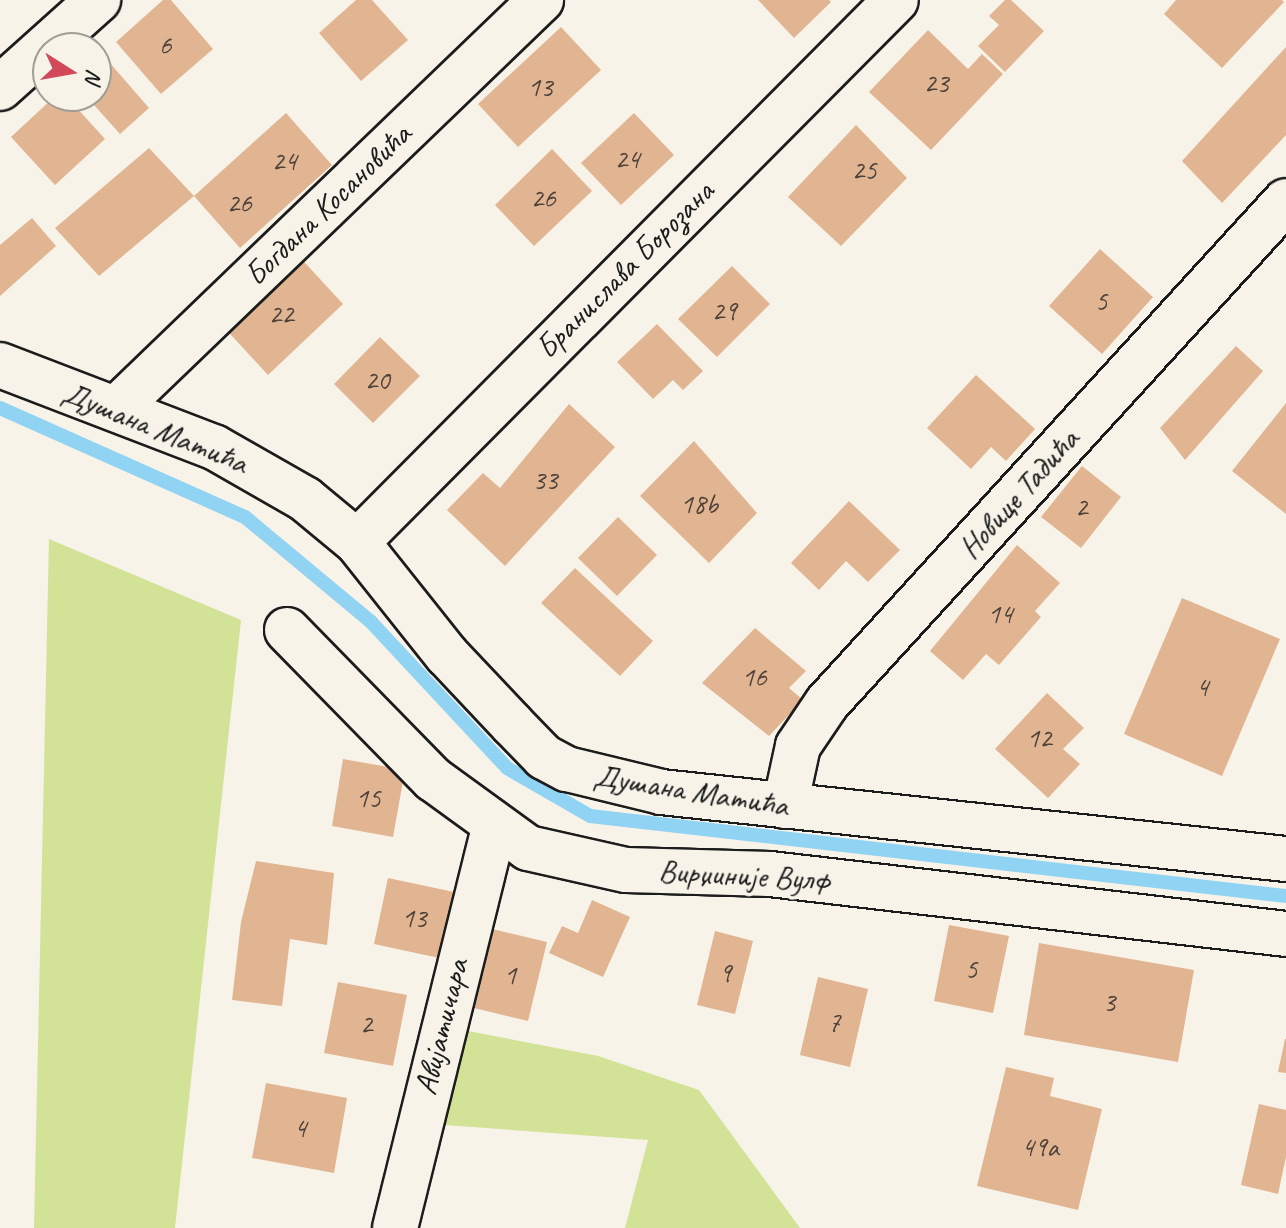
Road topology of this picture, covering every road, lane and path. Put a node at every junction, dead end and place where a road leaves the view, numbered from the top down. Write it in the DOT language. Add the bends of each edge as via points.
graph roads {
  1 [pos="98,0"];
  2 [pos="541,0"];
  3 [pos="896,0"];
  4 [pos="0,88"];
  5 [pos="1286,201"];
  6 [pos="0,365"];
  7 [pos="116,409"];
  8 [pos="357,542"];
  9 [pos="287,630"];
  10 [pos="785,806"];
  11 [pos="494,827"];
  12 [pos="1286,859"];
  13 [pos="1286,934"];
  14 [pos="395,1228"];
  1 -- 4 [label="street"];
  2 -- 7 [label="street, Богдана Косановића"];
  3 -- 8 [label="street, Бранислава Борозана"];
  5 -- 10 [label="street, Новице Тадића" via="827,703 798,746"];
  6 -- 7 [label="street, Душана Матића"];
  7 -- 8 [label="street, Душана Матића" via="263,472"];
  8 -- 10 [label="street, Душана Матића" via="447,655 555,764 633,787"];
  9 -- 11 [label="street, Вирџиније Вулф" via="433,779"];
  10 -- 12 [label="street, Душана Матића"];
  11 -- 13 [label="street, Вирџиније Вулф" via="528,848 626,870 770,874"];
  11 -- 14 [label="street, Авијатичара"];
}
